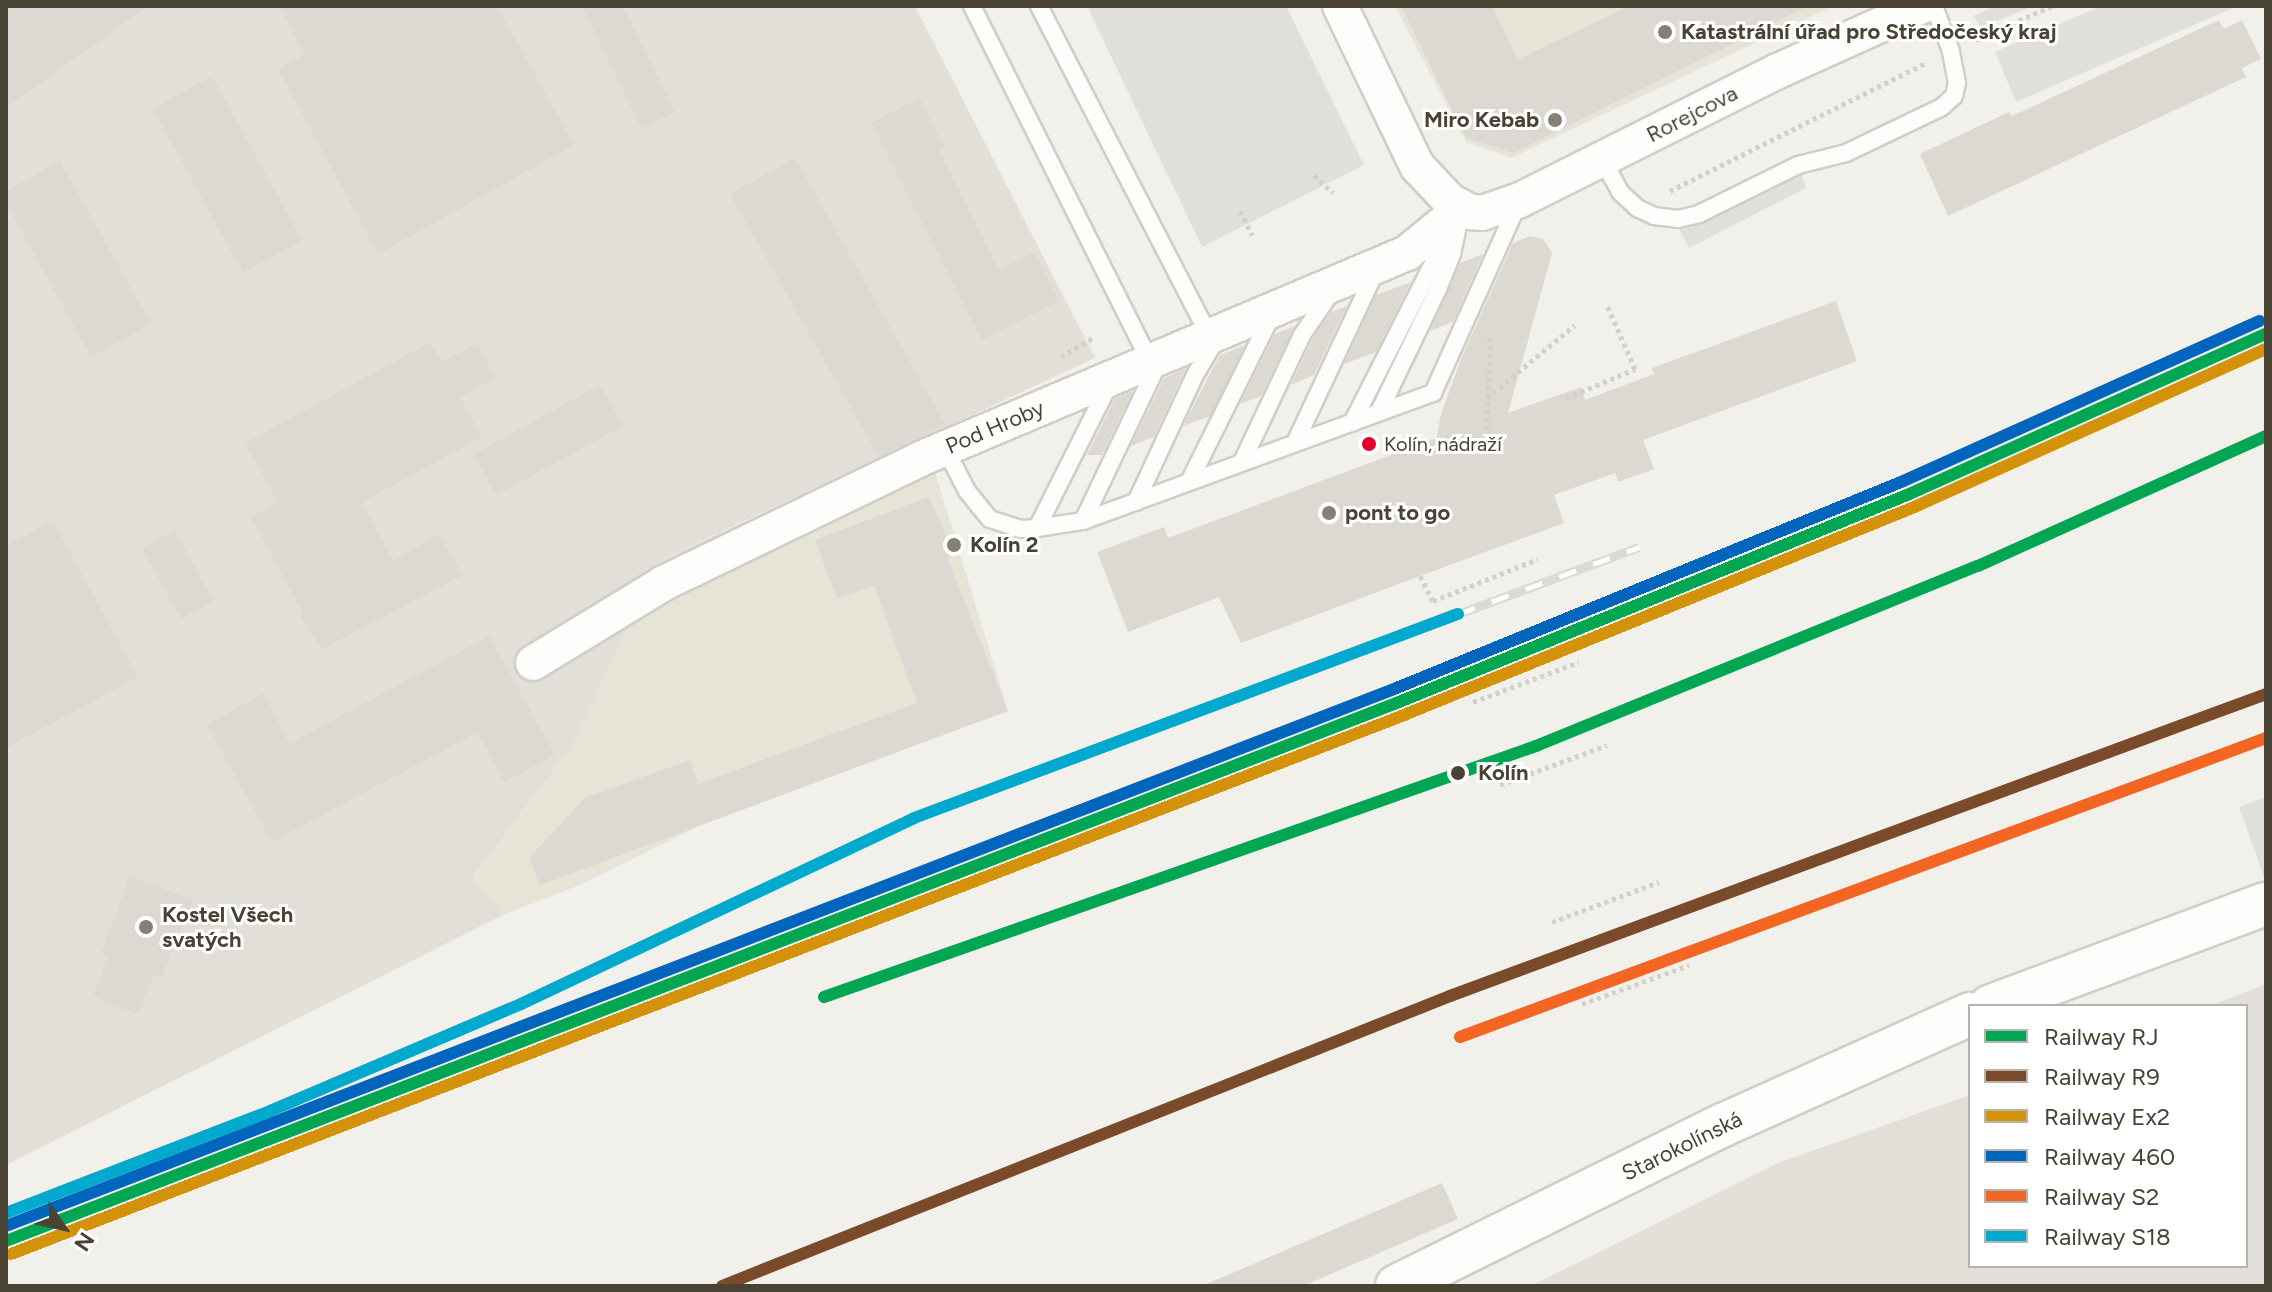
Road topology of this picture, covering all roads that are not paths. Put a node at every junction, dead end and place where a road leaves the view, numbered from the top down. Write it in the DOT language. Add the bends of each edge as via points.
graph roads {
  1 [pos="972,6"];
  2 [pos="1039,6"];
  3 [pos="1340,6"];
  4 [pos="1922,6"];
  5 [pos="1934,6"];
  6 [pos="1602,159"];
  7 [pos="1520,200"];
  8 [pos="1462,208"];
  9 [pos="1378,267"];
  10 [pos="1336,285"];
  11 [pos="1274,310"];
  12 [pos="1215,335"];
  13 [pos="1156,360"];
  14 [pos="1113,378"];
  15 [pos="1379,412"];
  16 [pos="1352,423"];
  17 [pos="1295,443"];
  18 [pos="945,448"];
  19 [pos="1242,462"];
  20 [pos="1189,482"];
  21 [pos="1136,502"];
  22 [pos="1083,521"];
  23 [pos="1037,528"];
  24 [pos="533,663"];
  25 [pos="2266,904"];
  26 [pos="1996,1004"];
  27 [pos="1968,1015"];
  28 [pos="1397,1286"];
  1 -- 13 [label="lane"];
  2 -- 12 [label="lane"];
  3 -- 8 [label="street" via="1417,166"];
  4 -- 6 [label="street, Rorejcova"];
  5 -- 6 [label="lane" via="1951,51 1954,96 1942,107 1846,153 1798,165 1699,214 1678,219 1637,208 1620,192"];
  6 -- 7 [label="street, Rorejcova"];
  7 -- 8 [label="street, Rorejcova" via="1482,213"];
  7 -- 15 [label="lane" via="1433,393"];
  8 -- 9 [label="street, Pod Hroby" via="1407,253"];
  8 -- 15 [label="lane" via="1452,254"];
  8 -- 16 [label="lane"];
  9 -- 10 [label="street, Pod Hroby"];
  9 -- 17 [label="lane"];
  10 -- 11 [label="street, Pod Hroby"];
  10 -- 19 [label="lane" via="1302,335"];
  11 -- 12 [label="street, Pod Hroby"];
  11 -- 20 [label="lane"];
  12 -- 13 [label="street, Pod Hroby"];
  12 -- 21 [label="lane"];
  13 -- 14 [label="street, Pod Hroby"];
  13 -- 22 [label="lane"];
  14 -- 18 [label="street, Pod Hroby"];
  14 -- 23 [label="lane"];
  15 -- 16 [label="lane"];
  16 -- 17 [label="lane"];
  17 -- 19 [label="lane"];
  18 -- 23 [label="lane" via="967,491 990,519 1020,529"];
  18 -- 24 [label="street, Pod Hroby" via="664,583"];
  19 -- 20 [label="lane"];
  20 -- 21 [label="lane"];
  21 -- 22 [label="lane"];
  22 -- 23 [label="lane"];
  25 -- 26 [label="street"];
  27 -- 28 [label="street, Starokolínská" via="1723,1125"];
}
